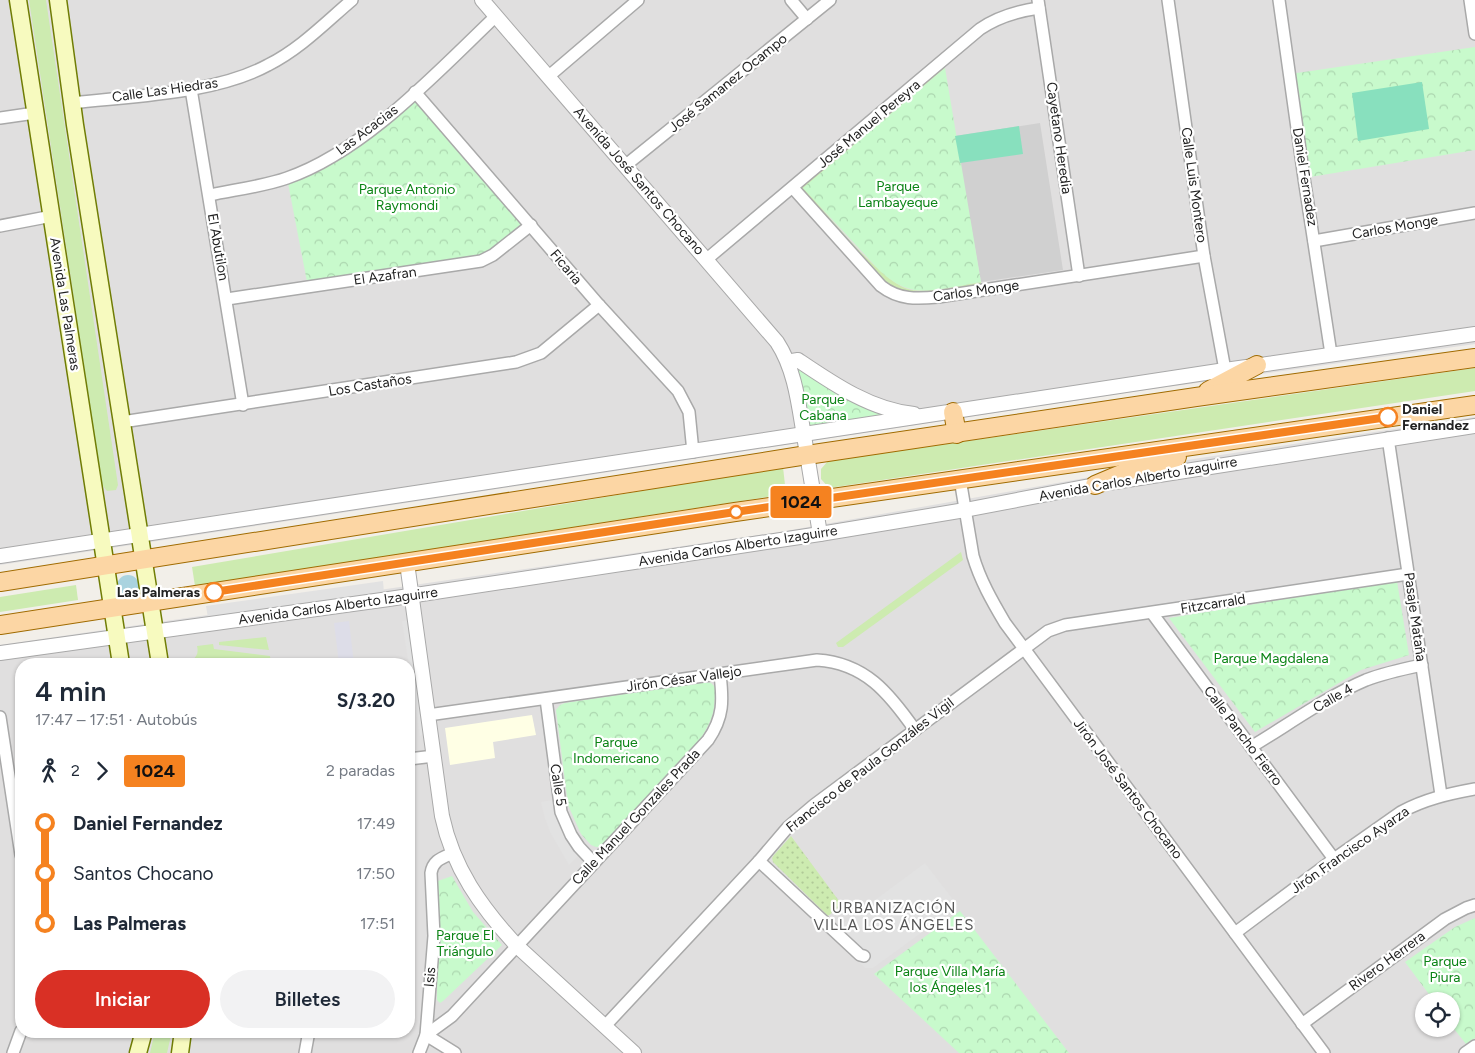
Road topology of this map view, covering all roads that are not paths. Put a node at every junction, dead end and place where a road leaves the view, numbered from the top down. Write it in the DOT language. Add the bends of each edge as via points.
graph roads {
  1 [pos="18,0"];
  2 [pos="58,0"];
  3 [pos="352,0"];
  4 [pos="482,0"];
  5 [pos="638,0"];
  6 [pos="791,0"];
  7 [pos="830,0"];
  8 [pos="1168,0"];
  9 [pos="1279,0"];
  10 [pos="1470,0"];
  11 [pos="1039,4"];
  12 [pos="496,16"];
  13 [pos="807,19"];
  14 [pos="1475,34"];
  15 [pos="549,76"];
  16 [pos="191,89"];
  17 [pos="415,92"];
  18 [pos="72,103"];
  19 [pos="35,113"];
  20 [pos="0,118"];
  21 [pos="626,165"];
  22 [pos="793,188"];
  23 [pos="210,196"];
  24 [pos="1475,214"];
  25 [pos="52,216"];
  26 [pos="531,225"];
  27 [pos="0,226"];
  28 [pos="1314,241"];
  29 [pos="1204,256"];
  30 [pos="707,259"];
  31 [pos="1079,276"];
  32 [pos="227,300"];
  33 [pos="599,305"];
  34 [pos="1475,334"];
  35 [pos="1331,354"];
  36 [pos="1475,358"];
  37 [pos="1256,365"];
  38 [pos="790,367"];
  39 [pos="1225,370"];
  40 [pos="1196,397"];
  41 [pos="1475,404"];
  42 [pos="243,405"];
  43 [pos="953,412"];
  44 [pos="932,415"];
  45 [pos="122,422"];
  46 [pos="1475,426"];
  47 [pos="803,434"];
  48 [pos="957,434"];
  49 [pos="1388,438"];
  50 [pos="1201,444"];
  51 [pos="694,452"];
  52 [pos="807,455"];
  53 [pos="960,479"];
  54 [pos="1095,485"];
  55 [pos="815,500"];
  56 [pos="965,510"];
  57 [pos="140,534"];
  58 [pos="820,534"];
  59 [pos="102,541"];
  60 [pos="0,556"];
  61 [pos="144,559"];
  62 [pos="407,563"];
  63 [pos="106,565"];
  64 [pos="1408,574"];
  65 [pos="0,582"];
  66 [pos="412,596"];
  67 [pos="150,602"];
  68 [pos="112,607"];
  69 [pos="1152,613"];
  70 [pos="0,625"];
  71 [pos="155,631"];
  72 [pos="116,636"];
  73 [pos="1024,648"];
  74 [pos="0,653"];
  75 [pos="119,658"];
  76 [pos="159,658"];
  77 [pos="1422,664"];
  78 [pos="720,674"];
  79 [pos="546,698"];
  80 [pos="428,716"];
  81 [pos="0,717"];
  82 [pos="915,730"];
  83 [pos="1251,747"];
  84 [pos="434,756"];
  85 [pos="415,758"];
  86 [pos="4,774"];
  87 [pos="1475,789"];
  88 [pos="1441,795"];
  89 [pos="15,826"];
  90 [pos="453,853"];
  91 [pos="1334,859"];
  92 [pos="759,861"];
  93 [pos="594,862"];
  94 [pos="1475,905"];
  95 [pos="1235,933"];
  96 [pos="517,946"];
  97 [pos="864,956"];
  98 [pos="1302,1024"];
  99 [pos="605,1026"];
  100 [pos="426,1035"];
  101 [pos="18,1038"];
  102 [pos="142,1038"];
  103 [pos="183,1038"];
  104 [pos="308,1038"];
  105 [pos="1475,1046"];
  106 [pos="13,1053"];
  107 [pos="138,1053"];
  108 [pos="180,1053"];
  109 [pos="305,1053"];
  110 [pos="420,1053"];
  111 [pos="455,1053"];
  112 [pos="634,1053"];
  113 [pos="1324,1053"];
  114 [pos="1465,1053"];
  1 -- 19 [label="main road, Avenida Las Palmeras"];
  2 -- 18 [label="main road"];
  3 -- 16 [label="street, Calle Las Hiedras" via="300,45 270,65 242,77"];
  4 -- 12 [label="street, Avenida José Santos Chocano"];
  5 -- 15 [label="street"];
  6 -- 13 [label="street"];
  7 -- 13 [label="street, José Samanez Ocampo"];
  8 -- 29 [label="street, Calle Luis Montero"];
  9 -- 28 [label="street, Daniel Fernadez"];
  10 -- 14 [label="street"];
  11 -- 22 [label="street, José Manuel Pereyra" via="980,28"];
  11 -- 31 [label="street, Cayetano Heredia"];
  12 -- 15 [label="street, Avenida José Santos Chocano"];
  12 -- 17 [label="street, Las Acacias"];
  13 -- 21 [label="street, José Samanez Ocampo"];
  15 -- 21 [label="street, Avenida José Santos Chocano"];
  16 -- 18 [label="street, Calle Las Hiedras"];
  16 -- 23 [label="street, El Abutilon"];
  17 -- 23 [label="street, Las Acacias" via="358,140 317,164 287,178"];
  17 -- 26 [label="street, Ficaria"];
  18 -- 45 [label="main road"];
  19 -- 20 [label="street"];
  19 -- 25 [label="main road, Avenida Las Palmeras"];
  21 -- 30 [label="street, Avenida José Santos Chocano"];
  22 -- 30 [label="street, José Manuel Pereyra"];
  22 -- 31 [label="street, Carlos Monge" via="881,286 897,296 920,299"];
  23 -- 32 [label="street, El Abutilon"];
  24 -- 28 [label="street, Carlos Monge"];
  25 -- 27 [label="street"];
  25 -- 59 [label="main road, Avenida Las Palmeras"];
  26 -- 32 [label="street, El Azafran" via="481,262"];
  26 -- 33 [label="street, Ficaria"];
  28 -- 35 [label="street, Daniel Fernadez"];
  29 -- 31 [label="street, Carlos Monge"];
  29 -- 39 [label="street, Calle Luis Montero"];
  30 -- 38 [label="street, Avenida José Santos Chocano" via="777,342"];
  32 -- 42 [label="street, El Abutilon"];
  33 -- 42 [label="street, Los Castaños" via="541,352 516,362"];
  33 -- 51 [label="street, Ficaria" via="682,396 689,412"];
  34 -- 35 [label="street"];
  35 -- 37 [label="street"];
  36 -- 40 [label="main road"];
  37 -- 39 [label="street"];
  37 -- 40 [label="main road"];
  38 -- 44 [label="street" via="792,361 798,360 871,402 900,411"];
  38 -- 47 [label="street, Avenida José Santos Chocano"];
  39 -- 43 [label="street"];
  40 -- 48 [label="main road"];
  41 -- 50 [label="main road, Avenida Carlos Alberto Izaguirre"];
  42 -- 45 [label="street, Los Castaños"];
  43 -- 44 [label="street"];
  43 -- 48 [label="main road"];
  44 -- 47 [label="street"];
  45 -- 57 [label="main road"];
  46 -- 49 [label="street, Avenida Carlos Alberto Izaguirre"];
  47 -- 51 [label="street"];
  47 -- 52 [label="street, Avenida José Santos Chocano"];
  48 -- 52 [label="main road"];
  49 -- 54 [label="street, Avenida Carlos Alberto Izaguirre"];
  49 -- 64 [label="street, Pasaje Mataña"];
  50 -- 53 [label="main road, Avenida Carlos Alberto Izaguirre"];
  50 -- 54 [label="main road" via="1183,455"];
  51 -- 57 [label="street"];
  52 -- 55 [label="street, Avenida José Santos Chocano"];
  52 -- 61 [label="main road"];
  53 -- 55 [label="main road, Avenida Carlos Alberto Izaguirre"];
  53 -- 56 [label="street, Jirón José Santos Chocano"];
  54 -- 56 [label="street, Avenida Carlos Alberto Izaguirre"];
  55 -- 58 [label="street, Avenida José Santos Chocano"];
  55 -- 62 [label="main road, Avenida Carlos Alberto Izaguirre"];
  56 -- 58 [label="street, Avenida Carlos Alberto Izaguirre"];
  56 -- 73 [label="street, Jirón José Santos Chocano" via="976,568 1005,623"];
  57 -- 59 [label="street"];
  57 -- 61 [label="main road"];
  58 -- 66 [label="street, Avenida Carlos Alberto Izaguirre"];
  59 -- 60 [label="street"];
  59 -- 63 [label="main road, Avenida Las Palmeras"];
  61 -- 63 [label="main road"];
  61 -- 67 [label="main road"];
  62 -- 66 [label="street"];
  62 -- 67 [label="main road, Avenida Carlos Alberto Izaguirre"];
  63 -- 65 [label="main road"];
  63 -- 68 [label="main road, Avenida Las Palmeras"];
  64 -- 69 [label="street, Fitzcarrald"];
  64 -- 77 [label="street, Pasaje Mataña"];
  66 -- 71 [label="street, Avenida Carlos Alberto Izaguirre"];
  66 -- 80 [label="street"];
  67 -- 68 [label="main road, Avenida Carlos Alberto Izaguirre"];
  67 -- 71 [label="main road"];
  68 -- 70 [label="main road, Avenida Carlos Alberto Izaguirre"];
  68 -- 72 [label="main road, Avenida Las Palmeras"];
  69 -- 73 [label="street, Fitzcarrald" via="1059,626"];
  69 -- 83 [label="street, Calle Pancho Fierro"];
  71 -- 72 [label="street, Avenida Carlos Alberto Izaguirre"];
  71 -- 76 [label="main road"];
  72 -- 74 [label="street, Avenida Carlos Alberto Izaguirre"];
  72 -- 75 [label="main road, Avenida Las Palmeras"];
  73 -- 82 [label="street, Francisco de Paula Gonzáles Vigil"];
  73 -- 95 [label="street, Jirón José Santos Chocano"];
  77 -- 83 [label="street, Calle 4" via="1365,680"];
  77 -- 88 [label="street, Pasaje Mataña"];
  78 -- 79 [label="street, Jirón César Vallejo"];
  78 -- 82 [label="street, Jirón César Vallejo" via="817,660 842,664 882,688"];
  78 -- 93 [label="street, Calle Manuel Gonzales Prada" via="722,706 708,740"];
  79 -- 80 [label="street, Jirón César Vallejo"];
  79 -- 93 [label="street, Calle 5" via="561,812 571,834"];
  80 -- 84 [label="street"];
  81 -- 86 [label="street"];
  82 -- 92 [label="street, Francisco de Paula Gonzáles Vigil" via="814,805 788,827"];
  83 -- 91 [label="street, Calle Pancho Fierro"];
  84 -- 85 [label="street"];
  84 -- 90 [label="street" via="443,822"];
  86 -- 89 [label="street"];
  87 -- 88 [label="street, Jirón Francisco Ayarza"];
  88 -- 91 [label="street, Jirón Francisco Ayarza" via="1401,812"];
  90 -- 96 [label="street" via="479,901"];
  90 -- 100 [label="street, Isis" via="437,860 430,873 434,936"];
  91 -- 95 [label="street, Jirón Francisco Ayarza"];
  92 -- 97 [label="street"];
  92 -- 99 [label="street, Francisco de Paula Gonzáles Vigil"];
  93 -- 96 [label="street, Calle Manuel Gonzales Prada"];
  94 -- 98 [label="street, Rivero Herrera" via="1445,919"];
  95 -- 98 [label="street, Jirón José Santos Chocano"];
  96 -- 99 [label="street"];
  96 -- 100 [label="street, Calle Manuel Gonzales Prada" via="452,1016"];
  98 -- 113 [label="street, Jirón José Santos Chocano"];
  99 -- 112 [label="street"];
  100 -- 110 [label="street, Isis"];
  100 -- 111 [label="street"];
  101 -- 106 [label="street"];
  102 -- 107 [label="main road"];
  103 -- 108 [label="main road"];
  104 -- 109 [label="street"];
  105 -- 114 [label="street"];
}
